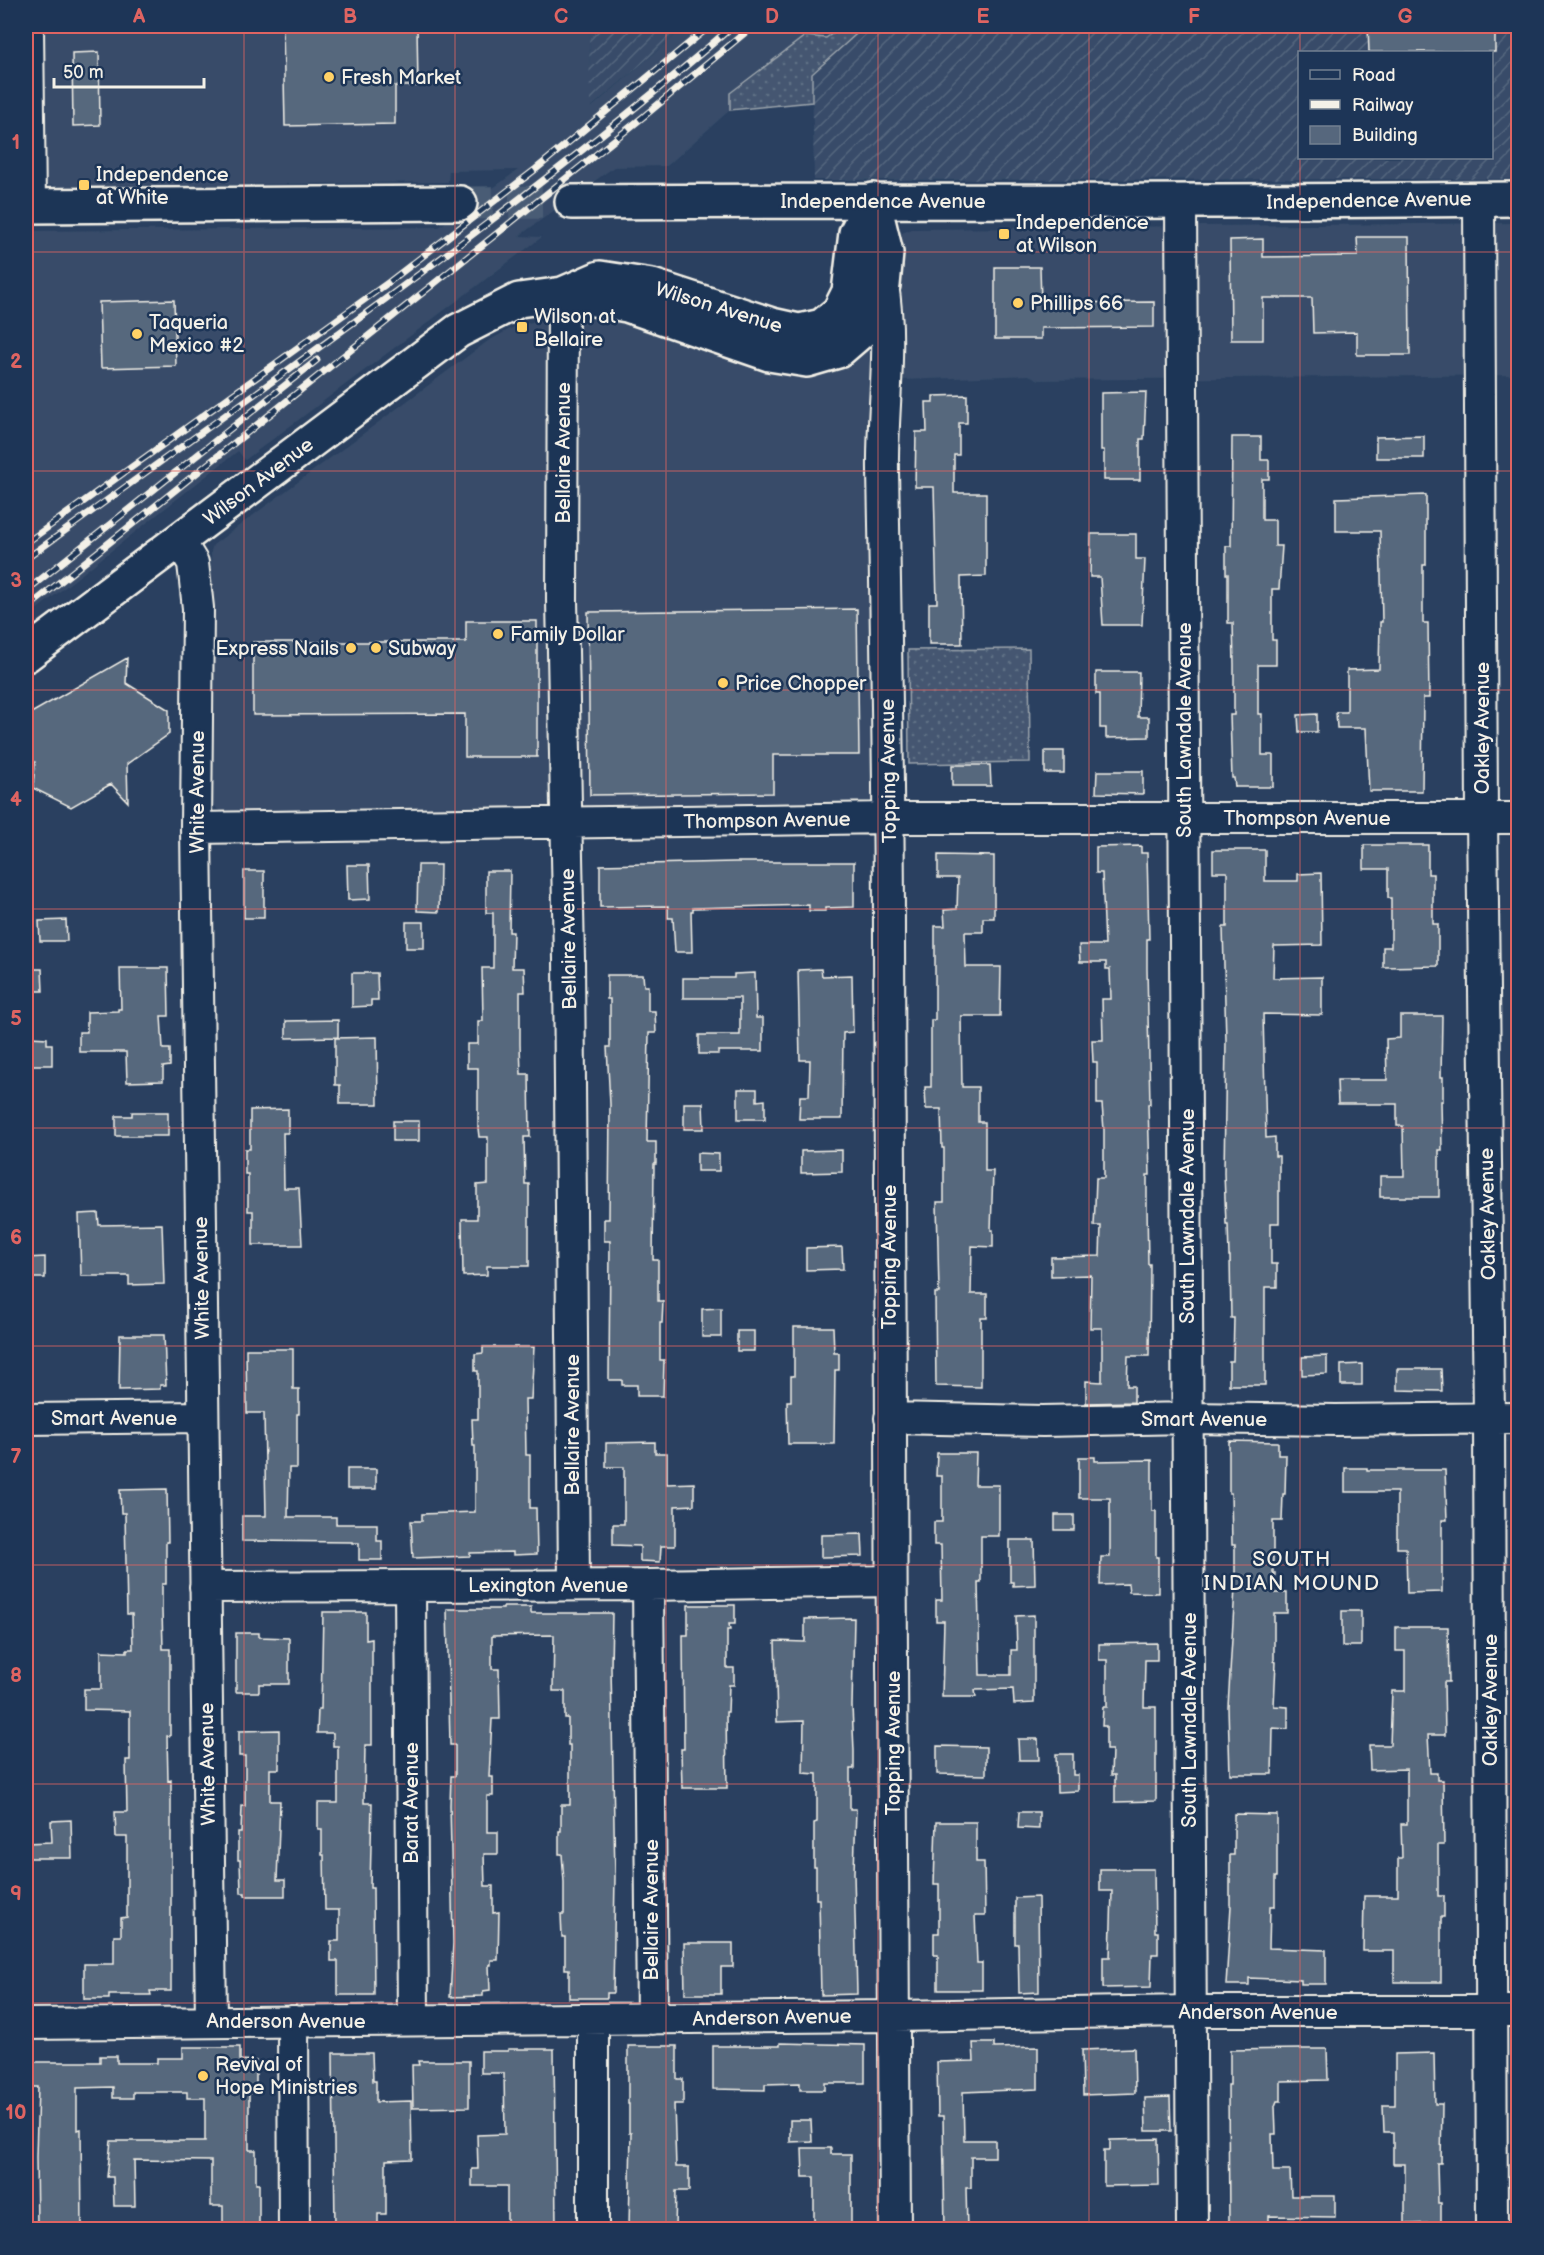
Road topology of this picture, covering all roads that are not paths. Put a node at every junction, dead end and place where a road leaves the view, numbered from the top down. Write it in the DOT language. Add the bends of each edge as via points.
graph roads {
  1 [pos="28,26"];
  2 [pos="1479,199"];
  3 [pos="1518,199"];
  4 [pos="873,200"];
  5 [pos="572,202"];
  6 [pos="1180,202"];
  7 [pos="460,203"];
  8 [pos="28,206"];
  9 [pos="883,285"];
  10 [pos="563,294"];
  11 [pos="178,540"];
  12 [pos="26,655"];
  13 [pos="889,818"];
  14 [pos="1185,818"];
  15 [pos="1482,818"];
  16 [pos="1518,818"];
  17 [pos="566,823"];
  18 [pos="196,828"];
  19 [pos="203,1418"];
  20 [pos="890,1418"];
  21 [pos="1188,1418"];
  22 [pos="1504,1418"];
  23 [pos="26,1419"];
  24 [pos="891,1581"];
  25 [pos="574,1585"];
  26 [pos="648,1585"];
  27 [pos="410,1586"];
  28 [pos="205,1587"];
  29 [pos="1190,2011"];
  30 [pos="1504,2012"];
  31 [pos="895,2016"];
  32 [pos="593,2019"];
  33 [pos="652,2019"];
  34 [pos="413,2020"];
  35 [pos="211,2021"];
  36 [pos="293,2021"];
  37 [pos="26,2024"];
  38 [pos="294,2229"];
  39 [pos="593,2229"];
  40 [pos="895,2229"];
  41 [pos="1192,2229"];
  42 [pos="1492,2229"];
  1 -- 8 [label="street"];
  2 -- 3 [label="main road, Independence Avenue"];
  2 -- 6 [label="main road, Independence Avenue"];
  2 -- 15 [label="street, Oakley Avenue"];
  4 -- 5 [label="main road, Independence Avenue"];
  4 -- 6 [label="main road, Independence Avenue"];
  4 -- 9 [label="main road, Wilson Avenue" via="886,253"];
  4 -- 10 [label="main road, Wilson Avenue" via="856,233 849,292 839,312 822,326 799,331 652,286 600,278"];
  6 -- 14 [label="street, South Lawndale Avenue"];
  7 -- 8 [label="main road"];
  9 -- 10 [label="main road, Wilson Avenue" via="871,317 860,332 838,351 807,360 769,354 627,305"];
  9 -- 13 [label="street, Topping Avenue" via="887,320 883,439"];
  10 -- 11 [label="main road, Wilson Avenue" via="519,300 458,332"];
  10 -- 17 [label="street, Bellaire Avenue"];
  11 -- 12 [label="main road, Wilson Avenue"];
  11 -- 18 [label="street, White Avenue" via="194,562 198,608"];
  13 -- 14 [label="street, Thompson Avenue"];
  13 -- 17 [label="street, Thompson Avenue"];
  13 -- 20 [label="street, Topping Avenue"];
  14 -- 15 [label="street, Thompson Avenue"];
  14 -- 21 [label="street, South Lawndale Avenue"];
  15 -- 16 [label="street, Thompson Avenue"];
  15 -- 22 [label="street, Oakley Avenue"];
  17 -- 18 [label="street, Thompson Avenue"];
  17 -- 25 [label="street, Bellaire Avenue"];
  18 -- 19 [label="street, White Avenue"];
  19 -- 23 [label="street, Smart Avenue"];
  19 -- 28 [label="street, White Avenue"];
  20 -- 21 [label="street, Smart Avenue"];
  20 -- 24 [label="street, Topping Avenue"];
  21 -- 22 [label="street, Smart Avenue"];
  21 -- 29 [label="street, South Lawndale Avenue"];
  22 -- 30 [label="street, Oakley Avenue"];
  24 -- 26 [label="street, Lexington Avenue"];
  24 -- 31 [label="street, Topping Avenue"];
  25 -- 26 [label="street, Lexington Avenue"];
  25 -- 27 [label="street, Lexington Avenue"];
  26 -- 33 [label="street, Bellaire Avenue"];
  27 -- 28 [label="street, Lexington Avenue"];
  27 -- 34 [label="street, Barat Avenue"];
  28 -- 35 [label="street, White Avenue"];
  29 -- 30 [label="street, Anderson Avenue"];
  29 -- 31 [label="street, Anderson Avenue"];
  29 -- 41 [label="street, South Lawndale Avenue"];
  30 -- 42 [label="street, Oakley Avenue"];
  31 -- 33 [label="street, Anderson Avenue"];
  31 -- 40 [label="street, Topping Avenue"];
  32 -- 33 [label="street, Anderson Avenue"];
  32 -- 34 [label="street, Anderson Avenue"];
  32 -- 39 [label="street"];
  34 -- 36 [label="street, Anderson Avenue"];
  35 -- 36 [label="street, Anderson Avenue"];
  35 -- 37 [label="street, Anderson Avenue"];
  36 -- 38 [label="street"];
}
